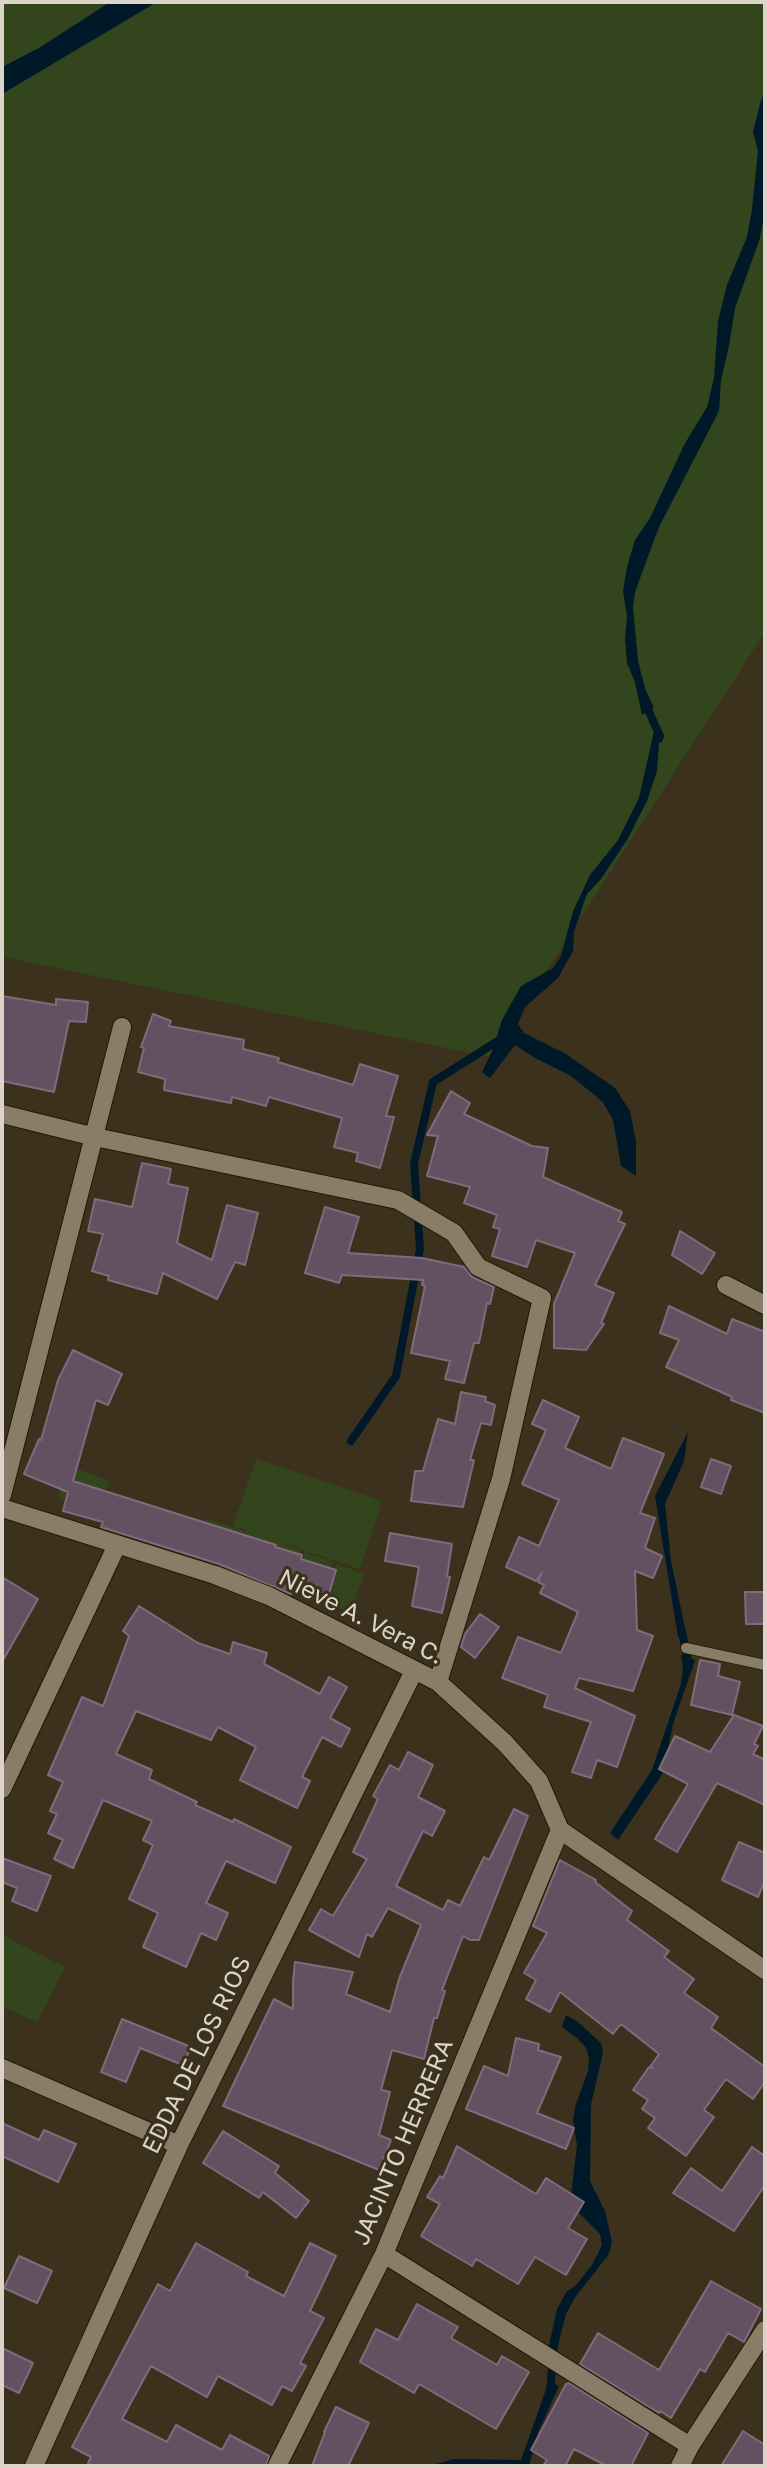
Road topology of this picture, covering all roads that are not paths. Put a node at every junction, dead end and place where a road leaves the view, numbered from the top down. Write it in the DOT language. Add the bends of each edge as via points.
graph roads {
  1 [pos="122,1027"];
  2 [pos="2,1114"];
  3 [pos="95,1137"];
  4 [pos="726,1285"];
  5 [pos="765,1305"];
  6 [pos="2,1495"];
  7 [pos="2,1508"];
  8 [pos="117,1545"];
  9 [pos="686,1648"];
  10 [pos="765,1665"];
  11 [pos="414,1671"];
  12 [pos="438,1682"];
  13 [pos="2,1789"];
  14 [pos="560,1830"];
  15 [pos="765,1970"];
  16 [pos="2,2068"];
  17 [pos="179,2145"];
  18 [pos="384,2254"];
  19 [pos="765,2330"];
  20 [pos="690,2446"];
  21 [pos="33,2466"];
  22 [pos="277,2466"];
  23 [pos="680,2466"];
  1 -- 3 [label="street"];
  2 -- 3 [label="street"];
  3 -- 6 [label="street"];
  3 -- 12 [label="street" via="398,1200 454,1233 478,1267 542,1298 501,1479"];
  4 -- 5 [label="street"];
  7 -- 8 [label="street, Nieve A. Vera C."];
  8 -- 11 [label="street, Nieve A. Vera C." via="269,1596"];
  8 -- 13 [label="street"];
  9 -- 10 [label="lane"];
  11 -- 12 [label="street, Nieve A. Vera C."];
  11 -- 17 [label="street, EDDA DE LOS RIOS"];
  12 -- 14 [label="street, Nieve A. Vera C." via="539,1781"];
  14 -- 15 [label="street"];
  14 -- 18 [label="street, JACINTO HERRERA"];
  16 -- 17 [label="street"];
  17 -- 21 [label="street, EDDA DE LOS RIOS"];
  18 -- 20 [label="street"];
  18 -- 22 [label="street, JACINTO HERRERA"];
  19 -- 20 [label="street"];
  20 -- 23 [label="street"];
}
